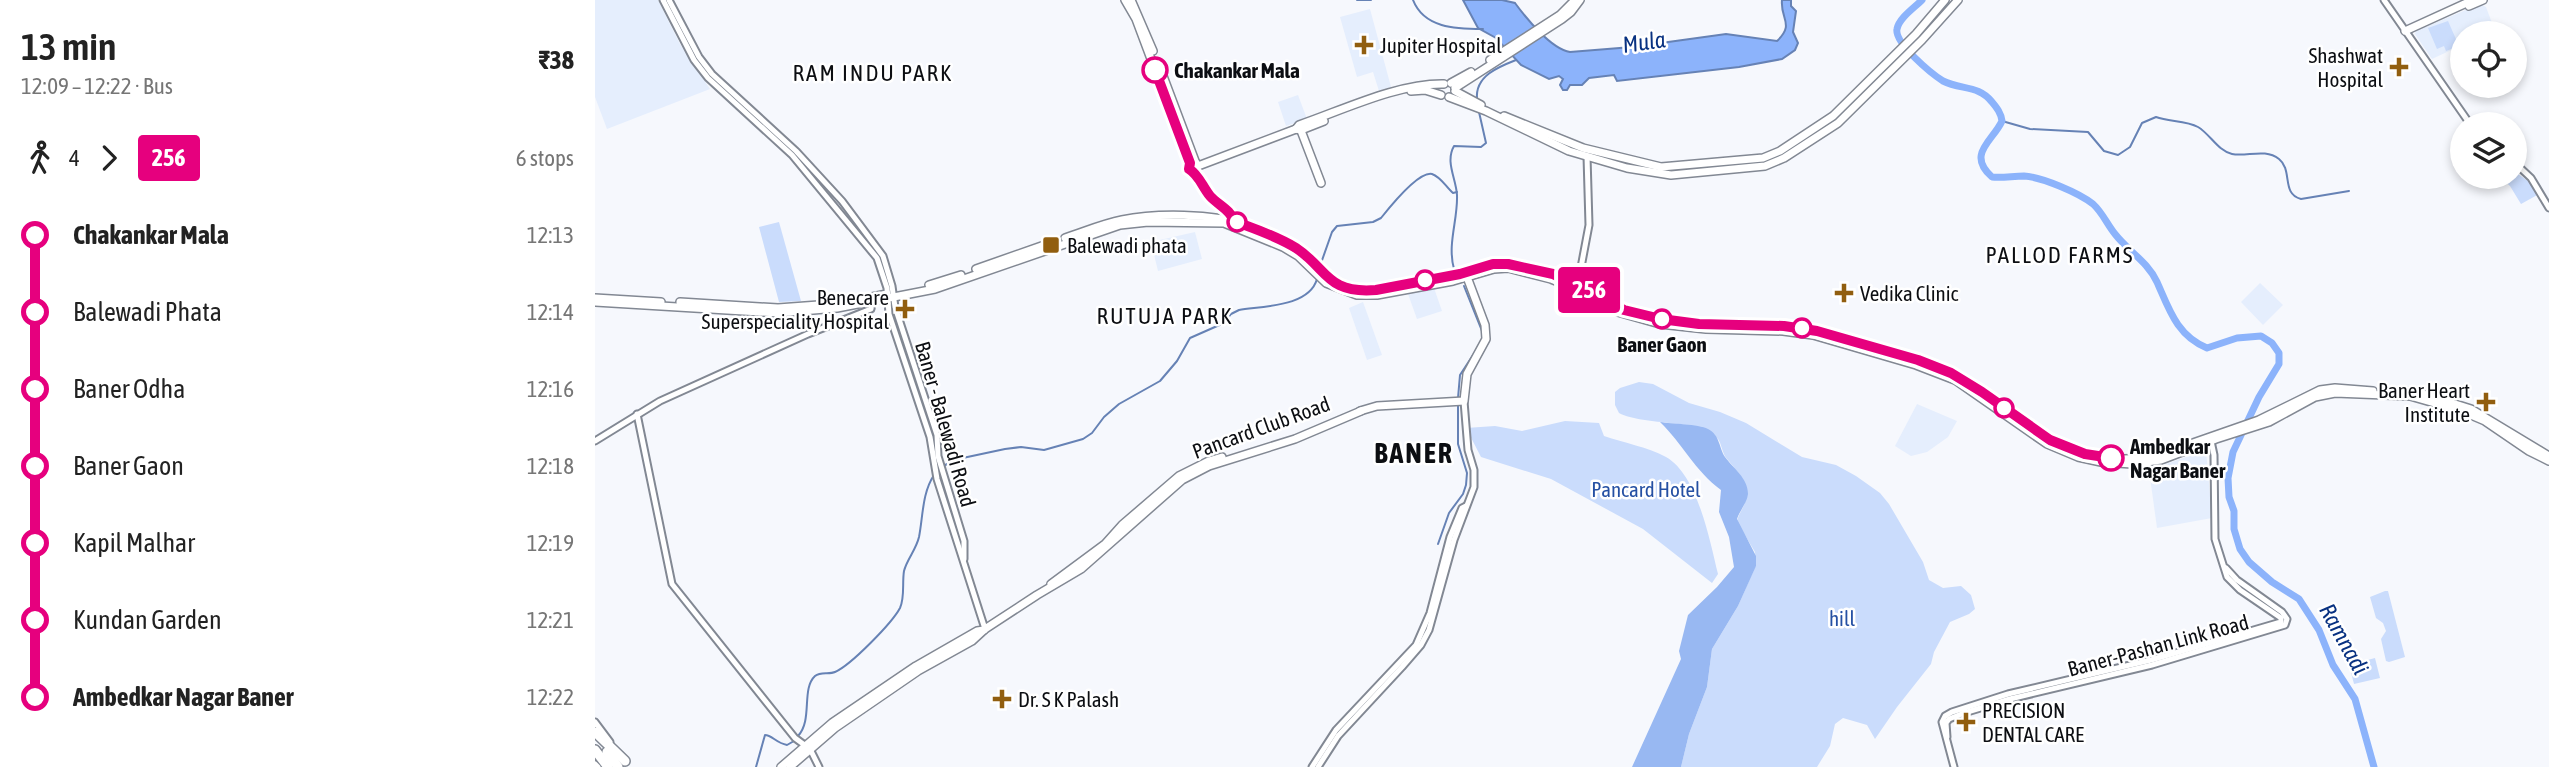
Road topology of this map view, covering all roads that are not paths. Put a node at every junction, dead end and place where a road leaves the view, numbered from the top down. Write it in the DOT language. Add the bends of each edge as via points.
graph roads {
  1 [pos="663,0"];
  2 [pos="669,0"];
  3 [pos="1125,0"];
  4 [pos="1131,0"];
  5 [pos="1575,0"];
  6 [pos="1580,0"];
  7 [pos="1945,0"];
  8 [pos="1958,0"];
  9 [pos="2384,0"];
  10 [pos="2473,0"];
  11 [pos="2483,0"];
  12 [pos="1561,17"];
  13 [pos="2426,21"];
  14 [pos="2405,31"];
  15 [pos="1919,37"];
  16 [pos="718,84"];
  17 [pos="1449,90"];
  18 [pos="2462,112"];
  19 [pos="1299,128"];
  20 [pos="1587,153"];
  21 [pos="1195,166"];
  22 [pos="2527,174"];
  23 [pos="1321,183"];
  24 [pos="2549,208"];
  25 [pos="1233,224"];
  26 [pos="1467,277"];
  27 [pos="1324,278"];
  28 [pos="1577,285"];
  29 [pos="890,296"];
  30 [pos="595,300"];
  31 [pos="867,306"];
  32 [pos="1460,401"];
  33 [pos="637,414"];
  34 [pos="2235,430"];
  35 [pos="595,441"];
  36 [pos="2211,441"];
  37 [pos="2549,458"];
  38 [pos="935,459"];
  39 [pos="1466,506"];
  40 [pos="964,559"];
  41 [pos="985,629"];
  42 [pos="595,722"];
  43 [pos="595,734"];
  44 [pos="808,748"];
  45 [pos="595,750"];
  46 [pos="595,757"];
  47 [pos="624,765"];
  48 [pos="597,766"];
  49 [pos="608,767"];
  50 [pos="781,767"];
  51 [pos="790,767"];
  52 [pos="819,767"];
  53 [pos="1312,767"];
  54 [pos="1318,767"];
  55 [pos="1954,767"];
  1 -- 16 [label="street" via="694,60"];
  2 -- 16 [label="street"];
  3 -- 21 [label="main road"];
  4 -- 21 [label="main road"];
  5 -- 12 [label="main road"];
  6 -- 12 [label="main road"];
  7 -- 15 [label="main road"];
  8 -- 15 [label="main road"];
  9 -- 14 [label="street"];
  10 -- 13 [label="main road"];
  11 -- 13 [label="main road"];
  12 -- 17 [label="main road"];
  13 -- 14 [label="main road"];
  14 -- 18 [label="street"];
  15 -- 20 [label="main road" via="1838,123 1774,159 1671,167"];
  16 -- 29 [label="street, Baner - Balewadi Road" via="792,155 874,253"];
  17 -- 19 [label="main road" via="1412,90"];
  17 -- 20 [label="main road" via="1471,104"];
  19 -- 21 [label="main road"];
  19 -- 23 [label="main road"];
  20 -- 28 [label="street" via="1589,225"];
  21 -- 25 [label="main road" via="1212,197 1230,213"];
  22 -- 24 [label="street"];
  25 -- 27 [label="main road" via="1292,246"];
  25 -- 29 [label="main road" via="1126,219"];
  26 -- 27 [label="main road" via="1369,296 1341,291"];
  26 -- 28 [label="main road" via="1508,268"];
  26 -- 32 [label="main road" via="1486,339 1467,374"];
  27 -- 28 [label="main road" via="1369,291 1501,263 1525,266"];
  28 -- 34 [label="main road" via="1624,310 1661,319 1801,328 1918,360 1964,380 2050,440 2092,455 2150,458"];
  28 -- 36 [label="main road" via="1615,312 1660,324 1790,331 1916,365 1961,383 2041,441 2084,458 2151,463"];
  29 -- 30 [label="main road" via="786,308"];
  29 -- 31 [label="main road"];
  29 -- 38 [label="street, Baner - Balewadi Road" via="937,435"];
  30 -- 31 [label="main road" via="778,313"];
  31 -- 33 [label="street"];
  32 -- 39 [label="street" via="1474,477"];
  32 -- 41 [label="main road, Pancard Club Road" via="1377,406 1199,465 1142,507 1108,545"];
  33 -- 35 [label="street"];
  33 -- 44 [label="street" via="672,584"];
  34 -- 36 [label="main road"];
  34 -- 37 [label="main road" via="2328,393 2414,394 2469,413 2529,451"];
  36 -- 55 [label="street, Baner-Pashan Link Road" via="2215,539 2227,577 2281,622 2151,660 2008,694 1952,716 1947,737"];
  38 -- 40 [label="street, Baner - Balewadi Road" via="936,477"];
  38 -- 40 [label="street, Baner - Balewadi Road" via="964,541"];
  39 -- 53 [label="street" via="1450,537 1430,613 1416,645 1336,730"];
  39 -- 54 [label="street" via="1426,636 1338,736"];
  40 -- 41 [label="street, Baner - Balewadi Road"];
  41 -- 44 [label="main road, Pancard Club Road"];
  42 -- 47 [label="street"];
  43 -- 47 [label="highway"];
  44 -- 50 [label="main road, Pancard Club Road"];
  44 -- 51 [label="main road, Pancard Club Road"];
  44 -- 52 [label="street"];
  45 -- 49 [label="highway"];
  46 -- 48 [label="highway"];
}
